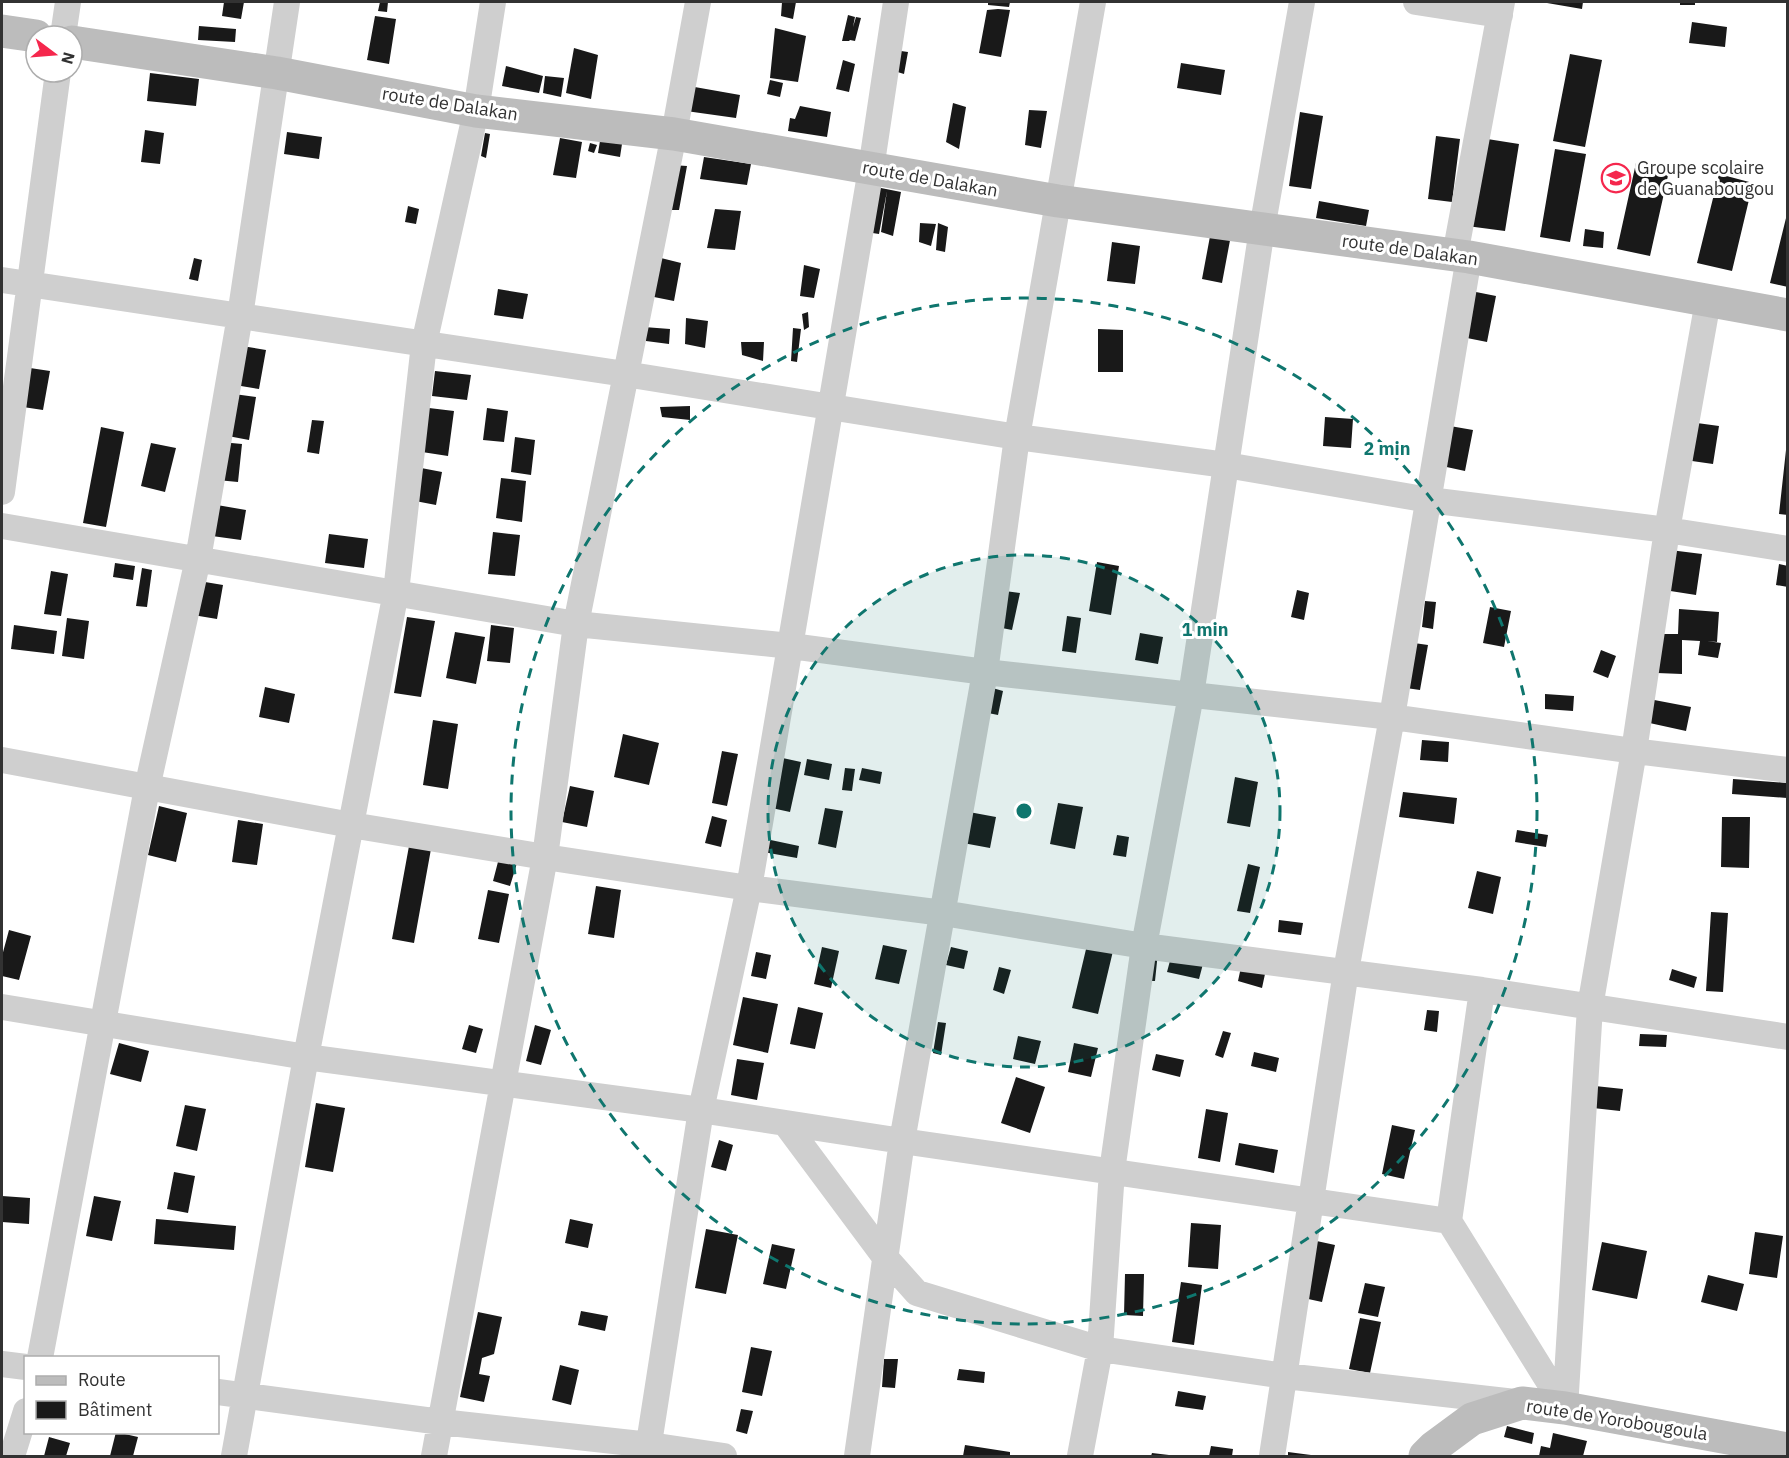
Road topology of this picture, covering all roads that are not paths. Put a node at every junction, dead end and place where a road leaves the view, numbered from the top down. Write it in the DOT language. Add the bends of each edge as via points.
graph roads {
  1 [pos="68,2"];
  2 [pos="287,2"];
  3 [pos="493,2"];
  4 [pos="698,2"];
  5 [pos="896,2"];
  6 [pos="1093,2"];
  7 [pos="1302,2"];
  8 [pos="1416,2"];
  9 [pos="1501,8"];
  10 [pos="65,24"];
  11 [pos="2,31"];
  12 [pos="24,34"];
  13 [pos="84,44"];
  14 [pos="277,73"];
  15 [pos="56,84"];
  16 [pos="476,111"];
  17 [pos="674,134"];
  18 [pos="871,169"];
  19 [pos="1058,201"];
  20 [pos="1262,229"];
  21 [pos="1462,256"];
  22 [pos="2,280"];
  23 [pos="30,283"];
  24 [pos="1708,301"];
  25 [pos="240,315"];
  26 [pos="1788,315"];
  27 [pos="424,344"];
  28 [pos="625,374"];
  29 [pos="831,407"];
  30 [pos="1017,437"];
  31 [pos="1226,465"];
  32 [pos="2,492"];
  33 [pos="1429,500"];
  34 [pos="2,526"];
  35 [pos="1667,531"];
  36 [pos="1788,549"];
  37 [pos="198,559"];
  38 [pos="396,592"];
  39 [pos="576,624"];
  40 [pos="791,646"];
  41 [pos="985,672"];
  42 [pos="1191,695"];
  43 [pos="1392,717"];
  44 [pos="1634,751"];
  45 [pos="2,760"];
  46 [pos="1788,770"];
  47 [pos="147,788"];
  48 [pos="351,825"];
  49 [pos="545,857"];
  50 [pos="749,888"];
  51 [pos="943,913"];
  52 [pos="1144,946"];
  53 [pos="1346,971"];
  54 [pos="1482,990"];
  55 [pos="2,1007"];
  56 [pos="1590,1007"];
  57 [pos="103,1024"];
  58 [pos="1788,1037"];
  59 [pos="306,1057"];
  60 [pos="504,1085"];
  61 [pos="701,1110"];
  62 [pos="785,1124"];
  63 [pos="902,1141"];
  64 [pos="1112,1171"];
  65 [pos="1311,1202"];
  66 [pos="1449,1221"];
  67 [pos="884,1256"];
  68 [pos="1100,1349"];
  69 [pos="40,1356"];
  70 [pos="2,1364"];
  71 [pos="24,1367"];
  72 [pos="1285,1376"];
  73 [pos="219,1392"];
  74 [pos="244,1395"];
  75 [pos="1522,1403"];
  76 [pos="1565,1408"];
  77 [pos="24,1417"];
  78 [pos="441,1422"];
  79 [pos="1788,1449"];
  80 [pos="649,1451"];
  81 [pos="12,1456"];
  82 [pos="234,1456"];
  83 [pos="434,1456"];
  84 [pos="724,1456"];
  85 [pos="857,1456"];
  86 [pos="1080,1456"];
  87 [pos="1272,1456"];
  88 [pos="1425,1456"];
  1 -- 10 [label="street"];
  2 -- 14 [label="street"];
  3 -- 16 [label="street"];
  4 -- 17 [label="street"];
  5 -- 18 [label="street"];
  6 -- 19 [label="street"];
  7 -- 20 [label="street"];
  8 -- 9 [label="street"];
  9 -- 21 [label="street"];
  11 -- 12 [label="street"];
  13 -- 14 [label="street, route de Dalakan"];
  14 -- 16 [label="street, route de Dalakan"];
  14 -- 25 [label="street"];
  15 -- 23 [label="street"];
  16 -- 17 [label="street, route de Dalakan"];
  16 -- 27 [label="street"];
  17 -- 18 [label="street, route de Dalakan"];
  17 -- 28 [label="street"];
  18 -- 19 [label="street, route de Dalakan"];
  18 -- 29 [label="street"];
  19 -- 20 [label="street, route de Dalakan"];
  19 -- 30 [label="street"];
  20 -- 21 [label="street, route de Dalakan"];
  20 -- 31 [label="street"];
  21 -- 24 [label="street, route de Dalakan"];
  21 -- 33 [label="street"];
  22 -- 23 [label="street"];
  23 -- 25 [label="street"];
  23 -- 32 [label="street"];
  24 -- 26 [label="street, route de Dalakan"];
  24 -- 35 [label="street"];
  25 -- 27 [label="street"];
  25 -- 37 [label="street"];
  27 -- 28 [label="street"];
  27 -- 38 [label="street"];
  28 -- 29 [label="street"];
  28 -- 39 [label="street"];
  29 -- 30 [label="street"];
  29 -- 40 [label="street"];
  30 -- 31 [label="street"];
  30 -- 41 [label="street"];
  31 -- 33 [label="street"];
  31 -- 42 [label="street"];
  33 -- 35 [label="street"];
  33 -- 43 [label="street"];
  34 -- 37 [label="street"];
  35 -- 36 [label="street"];
  35 -- 44 [label="street"];
  37 -- 38 [label="street"];
  37 -- 47 [label="street"];
  38 -- 39 [label="street"];
  38 -- 48 [label="street"];
  39 -- 40 [label="street"];
  39 -- 49 [label="street"];
  40 -- 41 [label="street"];
  40 -- 50 [label="street"];
  41 -- 42 [label="street"];
  41 -- 51 [label="street"];
  42 -- 43 [label="street"];
  42 -- 52 [label="street"];
  43 -- 44 [label="street"];
  43 -- 53 [label="street"];
  44 -- 46 [label="street"];
  44 -- 56 [label="street"];
  45 -- 47 [label="street"];
  47 -- 48 [label="street"];
  47 -- 57 [label="street"];
  48 -- 49 [label="street"];
  48 -- 59 [label="street"];
  49 -- 50 [label="street"];
  49 -- 60 [label="street"];
  50 -- 51 [label="street"];
  50 -- 61 [label="street"];
  51 -- 52 [label="street"];
  51 -- 63 [label="street"];
  52 -- 53 [label="street"];
  52 -- 64 [label="street"];
  53 -- 54 [label="street"];
  53 -- 65 [label="street"];
  54 -- 56 [label="street"];
  54 -- 66 [label="street"];
  55 -- 57 [label="street"];
  56 -- 58 [label="street"];
  56 -- 76 [label="street"];
  57 -- 59 [label="street"];
  57 -- 69 [label="street"];
  59 -- 60 [label="street"];
  59 -- 74 [label="street"];
  60 -- 61 [label="street"];
  60 -- 78 [label="street"];
  61 -- 62 [label="street"];
  61 -- 80 [label="street"];
  62 -- 63 [label="street"];
  62 -- 67 [label="street"];
  63 -- 64 [label="street"];
  63 -- 67 [label="street"];
  64 -- 65 [label="street"];
  64 -- 68 [label="street"];
  65 -- 66 [label="street"];
  65 -- 72 [label="street"];
  66 -- 76 [label="street"];
  67 -- 68 [label="street" via="917,1293"];
  67 -- 85 [label="street"];
  68 -- 72 [label="street"];
  68 -- 86 [label="street"];
  70 -- 71 [label="street"];
  72 -- 75 [label="street"];
  72 -- 87 [label="street"];
  73 -- 74 [label="street"];
  74 -- 78 [label="street"];
  74 -- 82 [label="street"];
  75 -- 76 [label="street, route de Yorobougoula"];
  75 -- 88 [label="street, route de Yorobougoula" via="1472,1419"];
  76 -- 79 [label="street, route de Yorobougoula"];
  77 -- 81 [label="street"];
  78 -- 80 [label="street"];
  78 -- 83 [label="street"];
  80 -- 84 [label="street"];
}
